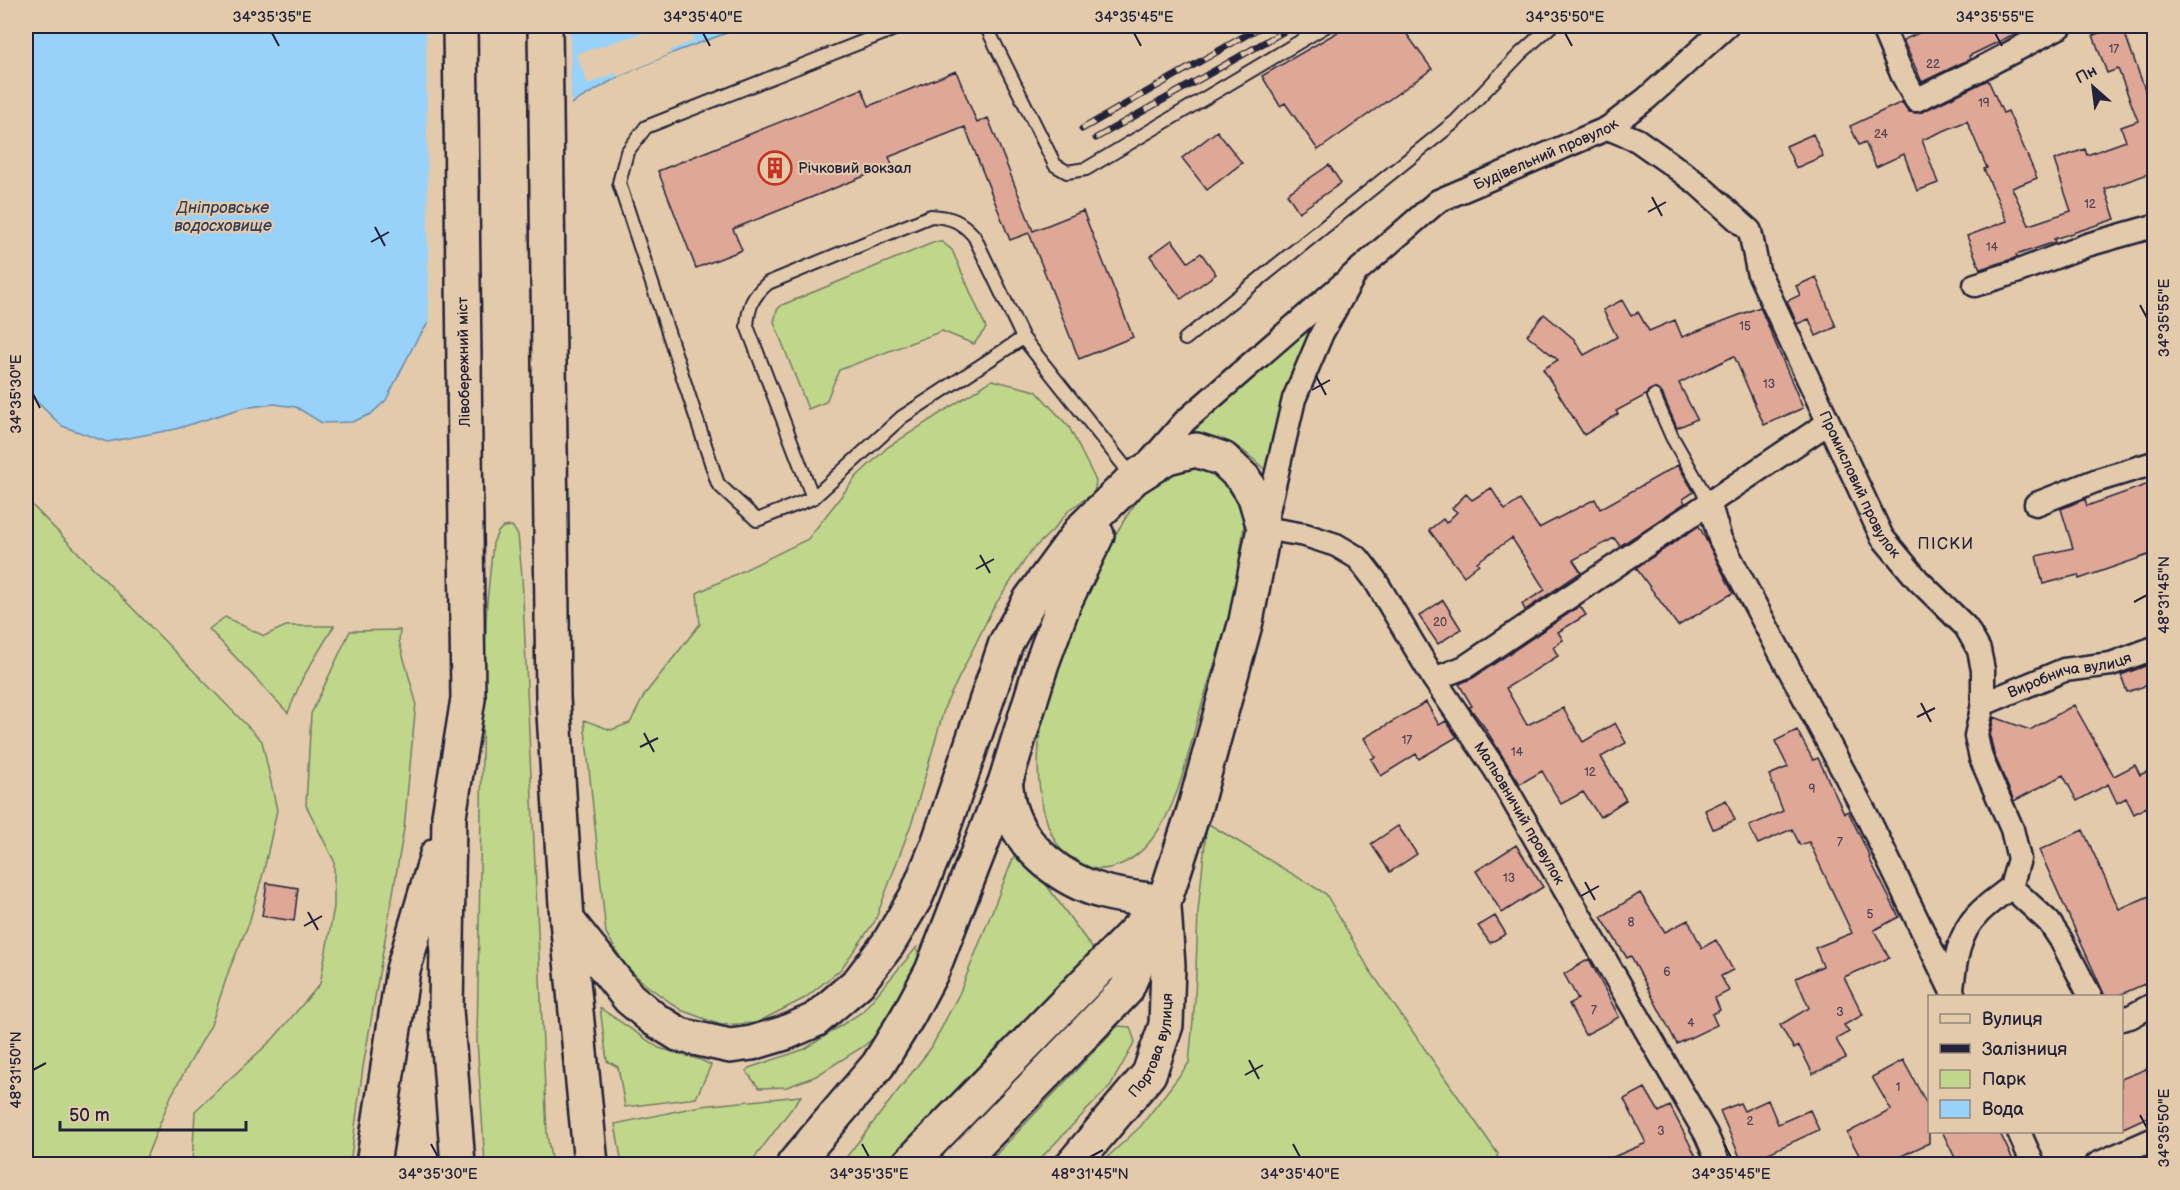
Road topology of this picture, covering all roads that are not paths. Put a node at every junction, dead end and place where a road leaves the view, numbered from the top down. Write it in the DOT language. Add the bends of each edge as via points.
graph roads {
  1 [pos="460,26"];
  2 [pos="545,26"];
  3 [pos="902,26"];
  4 [pos="986,26"];
  5 [pos="1326,26"];
  6 [pos="1551,26"];
  7 [pos="1727,26"];
  8 [pos="1882,26"];
  9 [pos="2061,26"];
  10 [pos="1608,128"];
  11 [pos="2154,226"];
  12 [pos="1356,272"];
  13 [pos="1975,285"];
  14 [pos="1023,338"];
  15 [pos="1185,339"];
  16 [pos="1654,396"];
  17 [pos="1828,423"];
  18 [pos="2154,464"];
  19 [pos="1134,478"];
  20 [pos="813,498"];
  21 [pos="1709,502"];
  22 [pos="2036,504"];
  23 [pos="1264,528"];
  24 [pos="2154,648"];
  25 [pos="1434,679"];
  26 [pos="1983,704"];
  27 [pos="1005,783"];
  28 [pos="448,816"];
  29 [pos="2011,887"];
  30 [pos="1164,902"];
  31 [pos="567,920"];
  32 [pos="1953,993"];
  33 [pos="2089,995"];
  34 [pos="2154,1004"];
  35 [pos="2123,1019"];
  36 [pos="2020,1133"];
  37 [pos="2154,1139"];
  38 [pos="373,1164"];
  39 [pos="458,1164"];
  40 [pos="591,1164"];
  41 [pos="794,1164"];
  42 [pos="909,1164"];
  43 [pos="958,1164"];
  44 [pos="1072,1164"];
  45 [pos="1719,1164"];
  46 [pos="2033,1164"];
  47 [pos="2097,1164"];
  1 -- 28 [label="main road, Лівобережний міст" via="468,699"];
  2 -- 31 [label="main road" via="553,698"];
  3 -- 20 [label="lane" via="646,127 627,152 619,183 718,484 757,520"];
  4 -- 5 [label="lane" via="1055,165 1067,172 1086,169"];
  6 -- 15 [label="lane" via="1456,121"];
  7 -- 10 [label="street, Будівельний провулок"];
  8 -- 9 [label="street" via="1916,100"];
  10 -- 12 [label="street, Будівельний провулок" via="1438,201"];
  10 -- 17 [label="street, Промисловий провулок" via="1637,140 1700,185 1750,231 1758,271"];
  11 -- 13 [label="street"];
  12 -- 19 [label="street, Будівельний провулок" via="1185,421"];
  12 -- 23 [label="street" via="1322,333 1294,399"];
  14 -- 19 [label="lane"];
  14 -- 20 [label="lane" via="902,417"];
  14 -- 20 [label="lane" via="974,236 964,224 948,216 919,220 768,283 748,309 747,326"];
  16 -- 21 [label="lane"];
  17 -- 21 [label="street"];
  17 -- 26 [label="street, Промисловий провулок" via="1882,537 1918,580 1966,627 1983,670"];
  18 -- 22 [label="street"];
  19 -- 23 [label="main road" via="1167,457 1196,450 1223,459 1244,479 1255,497"];
  19 -- 27 [label="main road" via="1094,540 1064,603"];
  19 -- 31 [label="main road" via="1082,529 1030,600 1006,643 938,844 916,897 860,982 815,1020 752,1043 730,1046 680,1035 629,998"];
  21 -- 25 [label="street" via="1465,667"];
  21 -- 32 [label="street" via="1720,539 1866,814"];
  23 -- 25 [label="street, Мальовничий провулок" via="1305,535 1336,545 1358,558"];
  23 -- 30 [label="main road" via="1246,621 1195,807"];
  24 -- 26 [label="street, Виробнича вулиця" via="2111,664 2064,670"];
  25 -- 45 [label="street, Мальовничий провулок" via="1495,769 1706,1134"];
  26 -- 29 [label="street, Промисловий провулок" via="1976,736 2012,829 2019,859"];
  27 -- 30 [label="main road" via="1020,830 1041,858 1059,872 1104,892"];
  27 -- 41 [label="main road" via="932,971 908,1016 878,1065"];
  28 -- 38 [label="main road" via="403,970"];
  28 -- 39 [label="main road" via="446,1010"];
  29 -- 32 [label="street" via="1977,914 1966,931 1956,952"];
  29 -- 33 [label="street" via="2049,922"];
  30 -- 42 [label="main road"];
  30 -- 43 [label="main road" via="1126,990"];
  30 -- 44 [label="main road, Портова вулиця" via="1166,1025 1149,1074"];
  31 -- 40 [label="main road"];
  34 -- 35 [label="street"];
  36 -- 46 [label="street"];
  37 -- 47 [label="street"];
}
